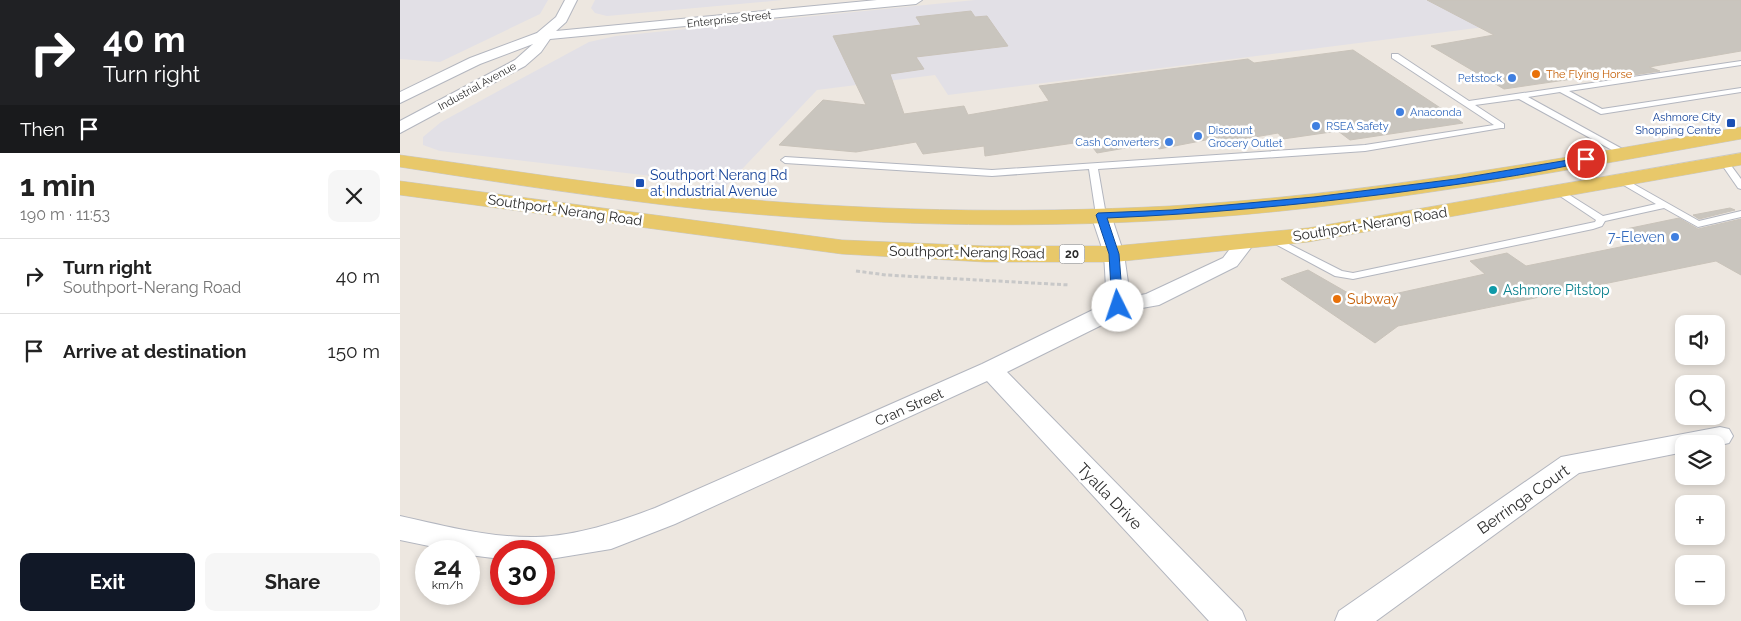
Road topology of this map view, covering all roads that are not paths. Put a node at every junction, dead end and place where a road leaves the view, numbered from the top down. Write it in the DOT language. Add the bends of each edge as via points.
graph roads {
  1 [pos="571,0"];
  2 [pos="839,0"];
  3 [pos="916,0"];
  4 [pos="548,32"];
  5 [pos="1395,56"];
  6 [pos="1741,63"];
  7 [pos="1561,90"];
  8 [pos="1741,90"];
  9 [pos="1520,96"];
  10 [pos="400,98"];
  11 [pos="1467,104"];
  12 [pos="400,128"];
  13 [pos="1741,133"];
  14 [pos="1623,153"];
  15 [pos="785,160"];
  16 [pos="400,161"];
  17 [pos="1732,161"];
  18 [pos="1093,166"];
  19 [pos="1623,181"];
  20 [pos="1741,186"];
  21 [pos="400,188"];
  22 [pos="1560,192"];
  23 [pos="1665,205"];
  24 [pos="1741,214"];
  25 [pos="1101,215"];
  26 [pos="1601,219"];
  27 [pos="1271,239"];
  28 [pos="1246,241"];
  29 [pos="1114,254"];
  30 [pos="1118,306"];
  31 [pos="991,370"];
  32 [pos="1675,444"];
  33 [pos="400,528"];
  34 [pos="1230,621"];
  35 [pos="1351,621"];
  1 -- 4 [label="street, Industrial Avenue"];
  2 -- 4 [label="street, Enterprise Street"];
  3 -- 4 [label="street, Enterprise Street"];
  4 -- 10 [label="street, Industrial Avenue" via="475,60"];
  4 -- 12 [label="street, Industrial Avenue" via="520,63"];
  5 -- 11 [label="lane"];
  6 -- 7 [label="lane"];
  7 -- 8 [label="lane" via="1601,112"];
  7 -- 9 [label="lane"];
  9 -- 11 [label="lane"];
  9 -- 14 [label="lane"];
  11 -- 18 [label="lane" via="1501,126 1365,148"];
  13 -- 14 [label="main road, Southport-Nerang Road"];
  14 -- 25 [label="main road, Southport-Nerang Road" via="1365,194 1192,211"];
  15 -- 18 [label="lane" via="992,173"];
  16 -- 25 [label="main road, Southport-Nerang Road" via="583,188 755,207 893,215"];
  17 -- 19 [label="main road, Southport-Nerang Road / 20"];
  17 -- 20 [label="lane"];
  18 -- 25 [label="lane"];
  19 -- 22 [label="main road, Southport-Nerang Road / 20"];
  19 -- 23 [label="lane"];
  21 -- 29 [label="main road, Southport-Nerang Road / 20" via="834,246 986,254"];
  22 -- 26 [label="lane"];
  22 -- 27 [label="main road, Southport-Nerang Road / 20"];
  23 -- 24 [label="lane" via="1698,224"];
  23 -- 26 [label="lane"];
  25 -- 29 [label="street"];
  26 -- 27 [label="lane" via="1593,226 1353,276 1339,274"];
  27 -- 28 [label="main road, Southport-Nerang Road / 20"];
  28 -- 29 [label="main road, Southport-Nerang Road / 20"];
  28 -- 30 [label="street" via="1230,262 1151,300"];
  29 -- 30 [label="street"];
  30 -- 31 [label="street, Cran Street" via="1101,318"];
  31 -- 33 [label="street, Cran Street" via="611,537 537,549 480,545"];
  31 -- 34 [label="street, Tyalla Drive"];
  32 -- 35 [label="street, Berringa Court" via="1571,464"];
}
